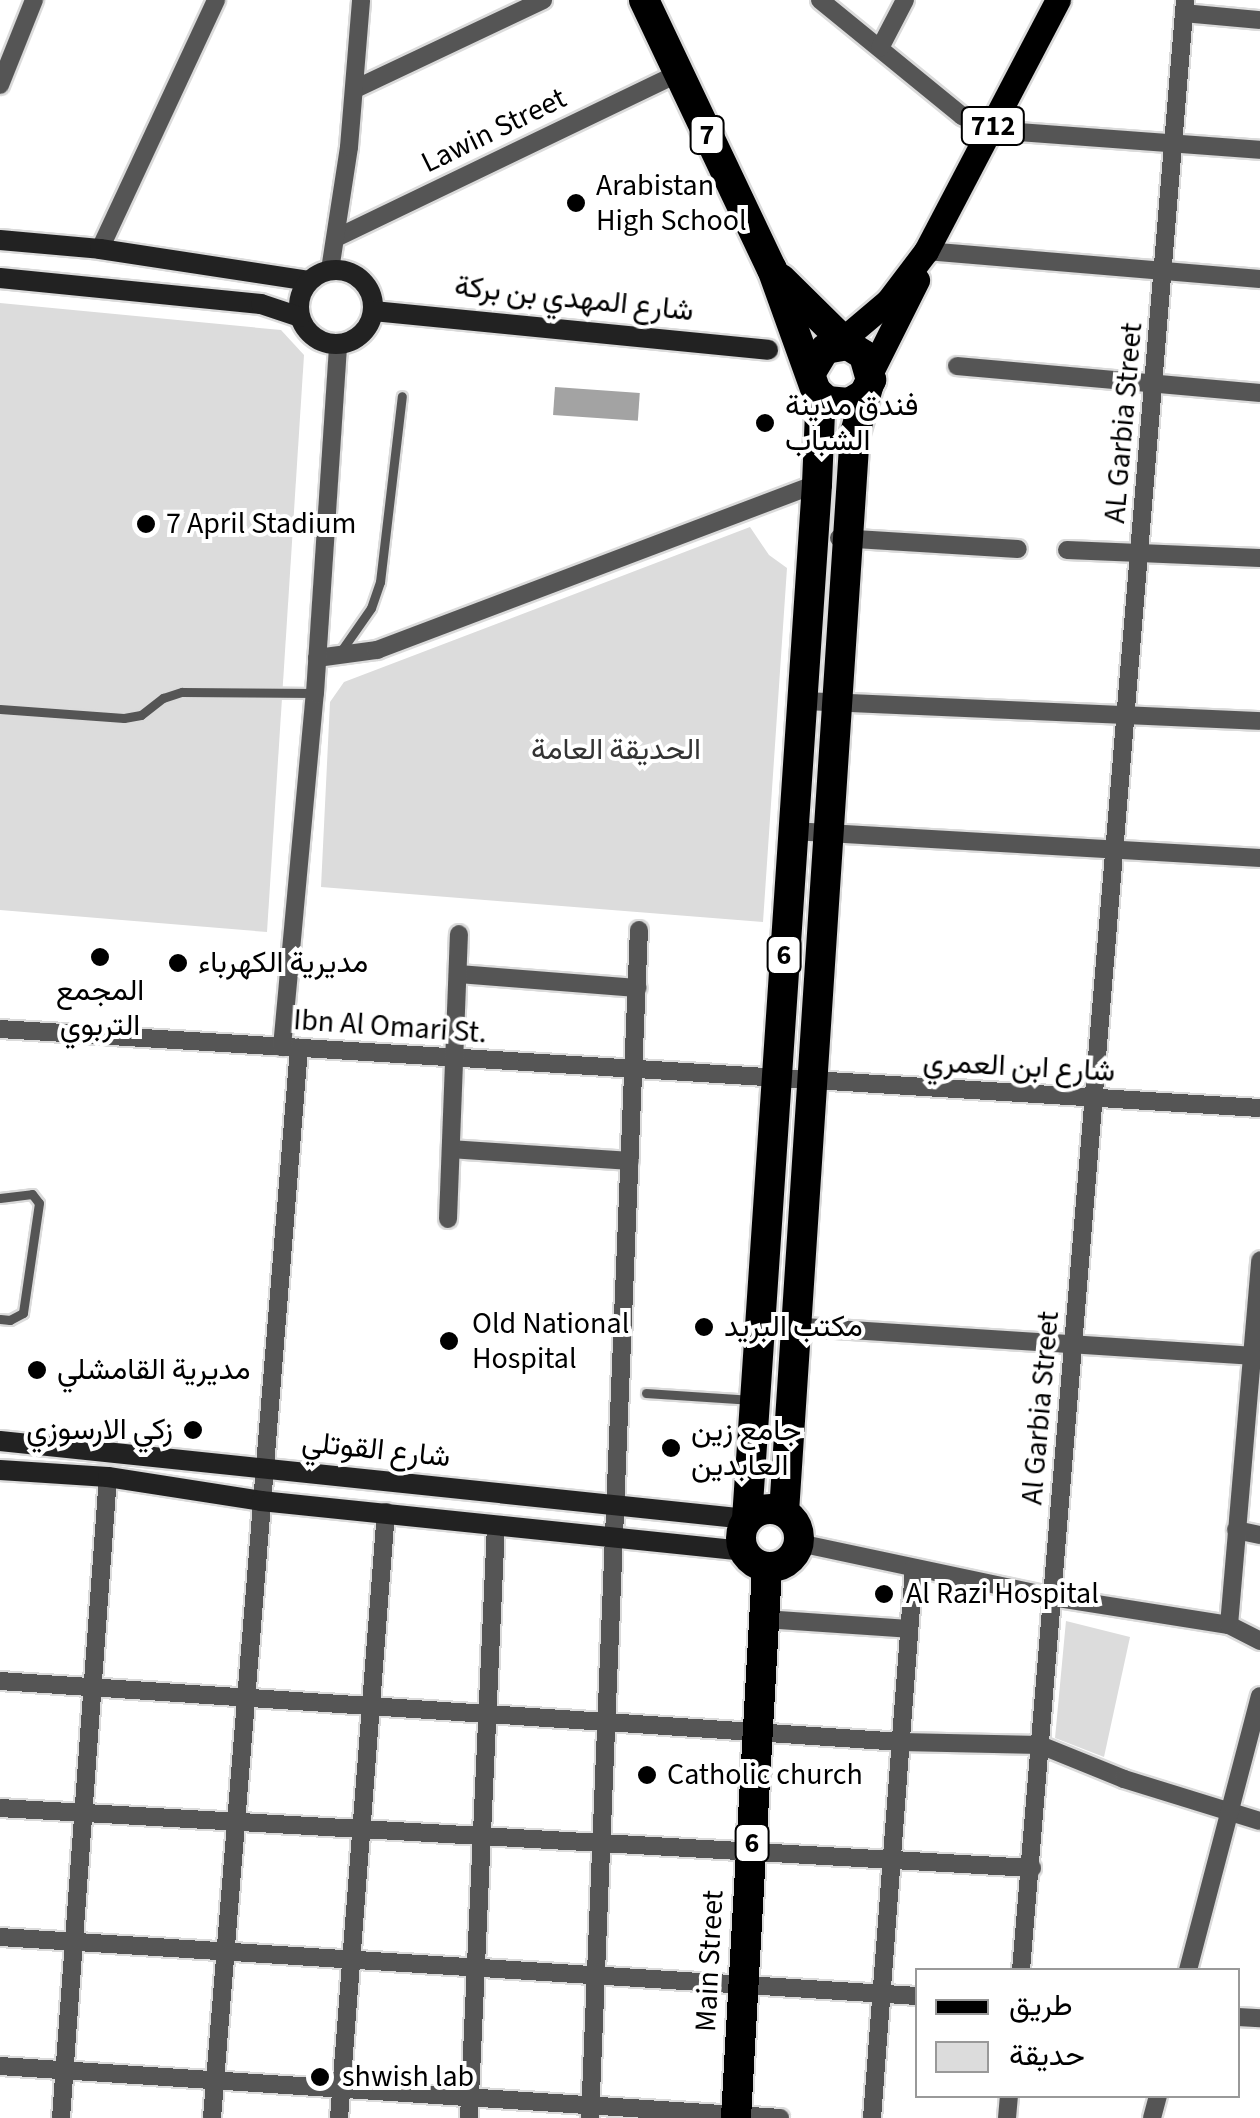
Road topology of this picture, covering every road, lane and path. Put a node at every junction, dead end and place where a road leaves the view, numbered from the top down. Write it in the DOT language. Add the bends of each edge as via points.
graph roads {
  1 [pos="34,0"];
  2 [pos="216,0"];
  3 [pos="361,0"];
  4 [pos="543,0"];
  5 [pos="644,0"];
  6 [pos="820,0"];
  7 [pos="905,0"];
  8 [pos="1058,0"];
  9 [pos="1185,6"];
  10 [pos="1260,20"];
  11 [pos="880,48"];
  12 [pos="676,74"];
  13 [pos="0,86"];
  14 [pos="355,89"];
  15 [pos="990,130"];
  16 [pos="1174,144"];
  17 [pos="1260,150"];
  18 [pos="336,238"];
  19 [pos="0,240"];
  20 [pos="100,250"];
  21 [pos="926,251"];
  22 [pos="772,269"];
  23 [pos="330,270"];
  24 [pos="1164,270"];
  25 [pos="0,278"];
  26 [pos="1260,279"];
  27 [pos="309,281"];
  28 [pos="372,310"];
  29 [pos="300,317"];
  30 [pos="842,343"];
  31 [pos="338,344"];
  32 [pos="768,350"];
  33 [pos="957,366"];
  34 [pos="870,380"];
  35 [pos="814,381"];
  36 [pos="1154,386"];
  37 [pos="1260,393"];
  38 [pos="402,396"];
  39 [pos="817,484"];
  40 [pos="813,537"];
  41 [pos="848,539"];
  42 [pos="1018,549"];
  43 [pos="1067,550"];
  44 [pos="1141,553"];
  45 [pos="1260,558"];
  46 [pos="326,657"];
  47 [pos="315,692"];
  48 [pos="802,702"];
  49 [pos="836,703"];
  50 [pos="0,709"];
  51 [pos="1128,715"];
  52 [pos="1260,721"];
  53 [pos="793,830"];
  54 [pos="827,833"];
  55 [pos="1117,851"];
  56 [pos="1260,858"];
  57 [pos="639,930"];
  58 [pos="459,934"];
  59 [pos="458,974"];
  60 [pos="636,988"];
  61 [pos="0,1029"];
  62 [pos="290,1048"];
  63 [pos="455,1059"];
  64 [pos="633,1070"];
  65 [pos="776,1080"];
  66 [pos="814,1083"];
  67 [pos="1096,1099"];
  68 [pos="1260,1108"];
  69 [pos="451,1149"];
  70 [pos="630,1160"];
  71 [pos="0,1198"];
  72 [pos="448,1219"];
  73 [pos="1260,1260"];
  74 [pos="1257,1304"];
  75 [pos="0,1319"];
  76 [pos="760,1324"];
  77 [pos="796,1326"];
  78 [pos="1074,1345"];
  79 [pos="1250,1356"];
  80 [pos="646,1393"];
  81 [pos="754,1400"];
  82 [pos="0,1441"];
  83 [pos="263,1468"];
  84 [pos="0,1470"];
  85 [pos="108,1477"];
  86 [pos="262,1501"];
  87 [pos="616,1504"];
  88 [pos="386,1512"];
  89 [pos="784,1512"];
  90 [pos="747,1519"];
  91 [pos="496,1525"];
  92 [pos="1236,1530"];
  93 [pos="1260,1535"];
  94 [pos="614,1536"];
  95 [pos="799,1543"];
  96 [pos="755,1559"];
  97 [pos="914,1568"];
  98 [pos="1052,1597"];
  99 [pos="764,1619"];
  100 [pos="1229,1625"];
  101 [pos="909,1629"];
  102 [pos="1260,1642"];
  103 [pos="0,1681"];
  104 [pos="92,1687"];
  105 [pos="1260,1696"];
  106 [pos="246,1698"];
  107 [pos="371,1706"];
  108 [pos="487,1714"];
  109 [pos="606,1722"];
  110 [pos="758,1733"];
  111 [pos="901,1742"];
  112 [pos="1040,1745"];
  113 [pos="0,1808"];
  114 [pos="1228,1810"];
  115 [pos="83,1813"];
  116 [pos="1260,1821"];
  117 [pos="236,1822"];
  118 [pos="362,1830"];
  119 [pos="482,1837"];
  120 [pos="601,1844"];
  121 [pos="751,1854"];
  122 [pos="891,1861"];
  123 [pos="1032,1868"];
  124 [pos="0,1936"];
  125 [pos="74,1942"];
  126 [pos="226,1951"];
  127 [pos="352,1959"];
  128 [pos="476,1967"];
  129 [pos="1021,1968"];
  130 [pos="1188,1968"];
  131 [pos="596,1974"];
  132 [pos="744,1984"];
  133 [pos="881,1993"];
  134 [pos="915,1996"];
  135 [pos="0,2066"];
  136 [pos="64,2070"];
  137 [pos="215,2080"];
  138 [pos="342,2088"];
  139 [pos="470,2097"];
  140 [pos="590,2112"];
  141 [pos="736,2116"];
  142 [pos="61,2118"];
  143 [pos="212,2118"];
  144 [pos="339,2118"];
  145 [pos="469,2118"];
  146 [pos="780,2118"];
  147 [pos="872,2118"];
  1 -- 13 [label="street"];
  2 -- 20 [label="street"];
  3 -- 14 [label="street"];
  4 -- 14 [label="street"];
  5 -- 12 [label="highway, 7"];
  6 -- 11 [label="street"];
  7 -- 11 [label="street"];
  8 -- 15 [label="main road, 712"];
  9 -- 10 [label="street"];
  9 -- 16 [label="street, AL Garbia Street"];
  11 -- 15 [label="street" via="962,116"];
  12 -- 18 [label="street, Lawin Street"];
  12 -- 22 [label="highway, 7"];
  14 -- 18 [label="street"];
  15 -- 16 [label="street"];
  15 -- 21 [label="main road, 712"];
  16 -- 17 [label="street"];
  16 -- 24 [label="street, AL Garbia Street"];
  18 -- 23 [label="street"];
  19 -- 20 [label="street"];
  20 -- 27 [label="street"];
  21 -- 24 [label="street"];
  21 -- 30 [label="main road, 712" via="888,301"];
  21 -- 34 [label="main road, 712"];
  22 -- 30 [label="highway, 7"];
  22 -- 35 [label="highway, 7"];
  23 -- 27 [label="street"];
  23 -- 28 [label="street" via="362,280"];
  24 -- 26 [label="street"];
  24 -- 36 [label="street, AL Garbia Street"];
  25 -- 29 [label="street" via="260,304"];
  27 -- 29 [label="street"];
  28 -- 31 [label="street" via="361,334"];
  28 -- 32 [label="street, شارع المهدي بن بركة"];
  29 -- 31 [label="street" via="315,337"];
  30 -- 34 [label="highway" via="864,355"];
  30 -- 35 [label="highway" via="820,354"];
  31 -- 46 [label="street"];
  33 -- 36 [label="street"];
  34 -- 35 [label="highway" via="856,400 842,404 828,401"];
  34 -- 41 [label="highway, 6" via="855,433"];
  35 -- 39 [label="highway, 6" via="820,412"];
  36 -- 37 [label="street"];
  36 -- 44 [label="street, AL Garbia Street"];
  38 -- 46 [label="lane" via="380,582 354,638"];
  39 -- 40 [label="highway, 6"];
  39 -- 46 [label="street" via="377,650"];
  40 -- 41 [label="street"];
  40 -- 48 [label="highway, 6"];
  41 -- 42 [label="street"];
  41 -- 49 [label="highway, 6"];
  43 -- 44 [label="street"];
  44 -- 45 [label="street"];
  44 -- 51 [label="street, AL Garbia Street"];
  46 -- 47 [label="street"];
  47 -- 50 [label="lane" via="182,692 124,718"];
  47 -- 62 [label="street"];
  48 -- 49 [label="street"];
  48 -- 53 [label="highway, 6"];
  49 -- 51 [label="street"];
  49 -- 54 [label="highway, 6"];
  51 -- 52 [label="street"];
  51 -- 55 [label="street, AL Garbia Street"];
  53 -- 54 [label="street"];
  53 -- 65 [label="highway, 6"];
  54 -- 55 [label="street"];
  54 -- 66 [label="highway, 6"];
  55 -- 56 [label="street"];
  55 -- 67 [label="street, Al Garbia Street"];
  57 -- 60 [label="street"];
  58 -- 59 [label="street"];
  59 -- 60 [label="street"];
  59 -- 63 [label="street"];
  60 -- 64 [label="street"];
  61 -- 62 [label="street, Ibn Al Omari St."];
  62 -- 63 [label="street, Ibn Al Omari St."];
  62 -- 83 [label="street"];
  63 -- 64 [label="street, Ibn Al Omari St."];
  63 -- 69 [label="street"];
  64 -- 65 [label="street, Ibn Al Omari St."];
  64 -- 70 [label="street"];
  65 -- 66 [label="street, شارع ابن العمري"];
  65 -- 76 [label="highway, 6"];
  66 -- 67 [label="street, شارع ابن العمري"];
  66 -- 77 [label="highway, 6"];
  67 -- 68 [label="street, شارع ابن العمري"];
  67 -- 78 [label="street, Al Garbia Street"];
  69 -- 70 [label="street"];
  69 -- 72 [label="street"];
  70 -- 87 [label="street"];
  71 -- 75 [label="lane" via="32,1194 39,1203 23,1313"];
  73 -- 74 [label="street"];
  74 -- 79 [label="street"];
  76 -- 77 [label="street"];
  76 -- 81 [label="highway, 6"];
  77 -- 78 [label="street"];
  77 -- 89 [label="highway, 6"];
  78 -- 79 [label="street"];
  78 -- 98 [label="street, Al Garbia Street"];
  79 -- 92 [label="street"];
  80 -- 81 [label="lane"];
  81 -- 90 [label="highway, 6"];
  82 -- 83 [label="street, شارع القوتلي"];
  83 -- 86 [label="street"];
  83 -- 87 [label="street, شارع القوتلي"];
  84 -- 85 [label="street, شارع القوتلي"];
  85 -- 86 [label="street, شارع القوتلي"];
  85 -- 104 [label="street"];
  86 -- 88 [label="street, شارع القوتلي"];
  86 -- 106 [label="street"];
  87 -- 90 [label="street, شارع القوتلي"];
  87 -- 94 [label="street"];
  88 -- 91 [label="street, شارع القوتلي"];
  88 -- 107 [label="street"];
  89 -- 90 [label="highway" via="764,1509"];
  89 -- 95 [label="highway" via="796,1525"];
  90 -- 96 [label="highway" via="741,1529"];
  91 -- 94 [label="street, شارع القوتلي"];
  91 -- 108 [label="street"];
  92 -- 93 [label="street"];
  92 -- 100 [label="street"];
  94 -- 96 [label="street, شارع القوتلي"];
  94 -- 109 [label="street"];
  95 -- 96 [label="highway" via="784,1564"];
  95 -- 97 [label="street"];
  96 -- 99 [label="highway, Main Street / 6"];
  97 -- 98 [label="street"];
  97 -- 101 [label="street"];
  98 -- 100 [label="street"];
  98 -- 112 [label="street, Al Garbia Street"];
  99 -- 101 [label="street"];
  99 -- 110 [label="highway, Main Street / 6"];
  100 -- 102 [label="street"];
  101 -- 111 [label="street"];
  103 -- 104 [label="street"];
  104 -- 106 [label="street"];
  104 -- 115 [label="street"];
  105 -- 114 [label="street"];
  106 -- 107 [label="street"];
  106 -- 117 [label="street"];
  107 -- 108 [label="street"];
  107 -- 118 [label="street"];
  108 -- 109 [label="street"];
  108 -- 119 [label="street"];
  109 -- 110 [label="street"];
  109 -- 120 [label="street"];
  110 -- 111 [label="street"];
  110 -- 121 [label="highway, Main Street / 6"];
  111 -- 112 [label="street"];
  111 -- 122 [label="street"];
  112 -- 114 [label="street"];
  112 -- 123 [label="street, Al Garbia Street"];
  113 -- 115 [label="street"];
  114 -- 116 [label="street"];
  114 -- 130 [label="street"];
  115 -- 117 [label="street"];
  115 -- 125 [label="street"];
  117 -- 118 [label="street"];
  117 -- 126 [label="street"];
  118 -- 119 [label="street"];
  118 -- 127 [label="street"];
  119 -- 120 [label="street"];
  119 -- 128 [label="street"];
  120 -- 121 [label="street"];
  120 -- 131 [label="street"];
  121 -- 122 [label="street"];
  121 -- 132 [label="highway, Main Street / 6"];
  122 -- 123 [label="street"];
  122 -- 133 [label="street"];
  123 -- 129 [label="street, Al Garbia Street"];
  124 -- 125 [label="street"];
  125 -- 126 [label="street"];
  125 -- 136 [label="street"];
  126 -- 127 [label="street"];
  126 -- 137 [label="street"];
  127 -- 128 [label="street"];
  127 -- 138 [label="street"];
  128 -- 131 [label="street"];
  128 -- 139 [label="street"];
  131 -- 132 [label="street"];
  131 -- 140 [label="street"];
  132 -- 133 [label="street"];
  132 -- 141 [label="highway, Main Street / 6"];
  133 -- 134 [label="street"];
  133 -- 147 [label="street"];
  135 -- 136 [label="street"];
  136 -- 137 [label="street"];
  136 -- 142 [label="street"];
  137 -- 138 [label="street"];
  137 -- 143 [label="street"];
  138 -- 139 [label="street"];
  138 -- 144 [label="street"];
  139 -- 140 [label="street"];
  139 -- 145 [label="street"];
  140 -- 141 [label="street"];
  141 -- 146 [label="street"];
}
